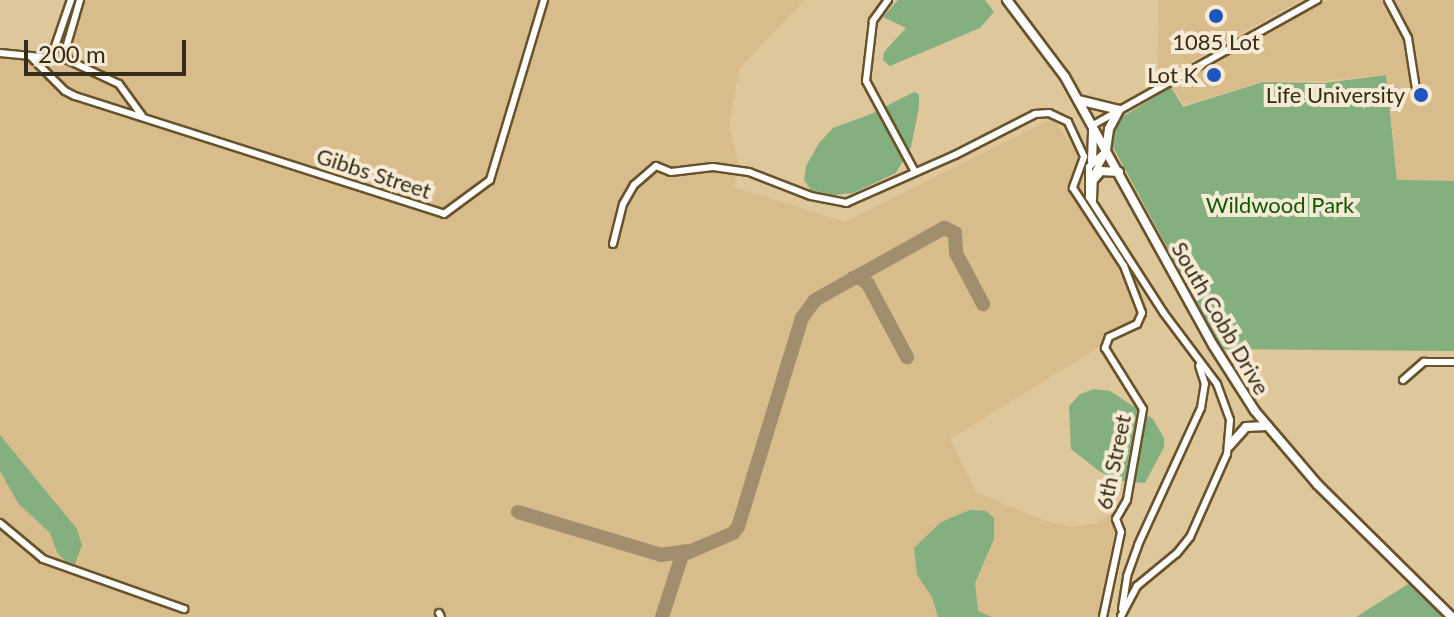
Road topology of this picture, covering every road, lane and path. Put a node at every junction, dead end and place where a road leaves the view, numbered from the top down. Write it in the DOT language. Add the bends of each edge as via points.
graph roads {
  1 [pos="71,0"];
  2 [pos="80,0"];
  3 [pos="544,0"];
  4 [pos="888,0"];
  5 [pos="1007,0"];
  6 [pos="1317,0"];
  7 [pos="1388,0"];
  8 [pos="0,53"];
  9 [pos="30,56"];
  10 [pos="1416,89"];
  11 [pos="1078,100"];
  12 [pos="1119,110"];
  13 [pos="142,116"];
  14 [pos="1093,125"];
  15 [pos="1106,151"];
  16 [pos="1092,161"];
  17 [pos="915,172"];
  18 [pos="1119,172"];
  19 [pos="1093,180"];
  20 [pos="1093,201"];
  21 [pos="613,244"];
  22 [pos="1195,358"];
  23 [pos="1454,362"];
  24 [pos="1403,380"];
  25 [pos="1267,426"];
  26 [pos="1229,446"];
  27 [pos="0,523"];
  28 [pos="184,609"];
  29 [pos="1121,616"];
  30 [pos="1103,617"];
  31 [pos="1452,617"];
  1 -- 9 [label="street" via="53,56"];
  2 -- 13 [label="street" via="66,48 68,60 119,84"];
  3 -- 13 [label="street, Gibbs Street" via="490,180 444,214"];
  4 -- 17 [label="street" via="873,21 866,81"];
  5 -- 11 [label="main road, South Cobb Drive"];
  6 -- 12 [label="street"];
  7 -- 10 [label="street" via="1408,38"];
  8 -- 9 [label="street"];
  9 -- 13 [label="street, Gibbs Street" via="65,91"];
  11 -- 12 [label="main road"];
  11 -- 14 [label="main road, South Cobb Drive"];
  12 -- 14 [label="street"];
  12 -- 15 [label="main road"];
  14 -- 15 [label="main road, South Cobb Drive"];
  14 -- 16 [label="main road"];
  15 -- 16 [label="street"];
  15 -- 18 [label="main road, South Cobb Drive"];
  15 -- 19 [label="street"];
  16 -- 20 [label="street" via="1086,180"];
  17 -- 21 [label="street" via="858,200 838,203 749,172 713,167 671,172 656,166 634,185 623,204"];
  17 -- 30 [label="street, 6th Street" via="1035,114 1049,113 1068,122 1084,157 1073,188 1124,266 1139,298 1140,322 1115,333 1105,348 1143,409 1127,500 1116,519 1121,532"];
  18 -- 19 [label="main road" via="1101,171"];
  18 -- 25 [label="main road, South Cobb Drive" via="1222,362"];
  19 -- 20 [label="street"];
  20 -- 22 [label="street"];
  22 -- 26 [label="street" via="1224,397"];
  22 -- 29 [label="street" via="1205,384 1201,408 1138,545"];
  23 -- 24 [label="street" via="1424,362"];
  25 -- 26 [label="main road" via="1246,427"];
  25 -- 31 [label="main road, South Cobb Drive" via="1318,485"];
  26 -- 29 [label="street" via="1185,544 1137,586"];
  27 -- 28 [label="street" via="43,559"];
}
